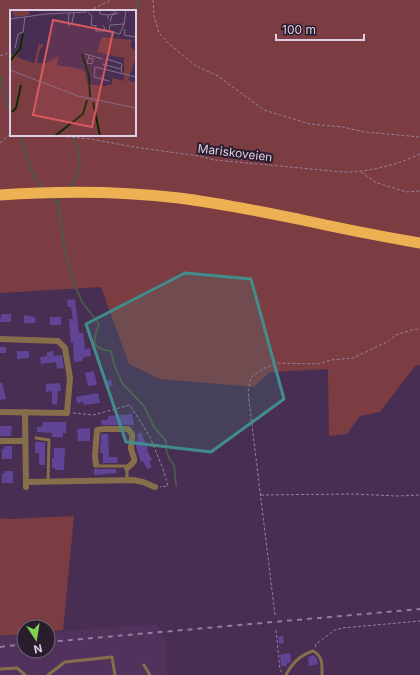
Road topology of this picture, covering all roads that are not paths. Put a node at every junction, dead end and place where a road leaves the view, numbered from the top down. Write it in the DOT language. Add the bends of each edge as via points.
graph roads {
  1 [pos="0,191"];
  2 [pos="0,195"];
  3 [pos="420,238"];
  4 [pos="420,243"];
  5 [pos="0,339"];
  6 [pos="0,412"];
  7 [pos="25,412"];
  8 [pos="36,438"];
  9 [pos="0,441"];
  10 [pos="25,441"];
  11 [pos="96,464"];
  12 [pos="127,468"];
  13 [pos="127,480"];
  14 [pos="48,481"];
  15 [pos="155,487"];
  16 [pos="144,665"];
  17 [pos="0,669"];
  18 [pos="25,675"];
  19 [pos="48,675"];
  20 [pos="115,675"];
  21 [pos="150,675"];
  22 [pos="285,675"];
  23 [pos="322,675"];
  1 -- 3 [label="highway" via="91,188 180,194 236,202"];
  2 -- 4 [label="highway" via="105,192 179,198"];
  5 -- 7 [label="street" via="58,341 65,348 70,378 67,413"];
  6 -- 7 [label="street"];
  7 -- 10 [label="street"];
  8 -- 14 [label="lane" via="49,440"];
  9 -- 10 [label="street"];
  10 -- 14 [label="street" via="26,485"];
  11 -- 12 [label="lane" via="122,465"];
  11 -- 12 [label="street" via="97,430 126,429 132,434 131,448 135,459"];
  12 -- 13 [label="lane"];
  13 -- 14 [label="street"];
  13 -- 15 [label="street"];
  16 -- 21 [label="lane"];
  17 -- 18 [label="lane" via="17,668"];
  19 -- 20 [label="lane" via="65,662 112,657"];
  22 -- 23 [label="lane" via="297,659 313,651 319,654"];
}
